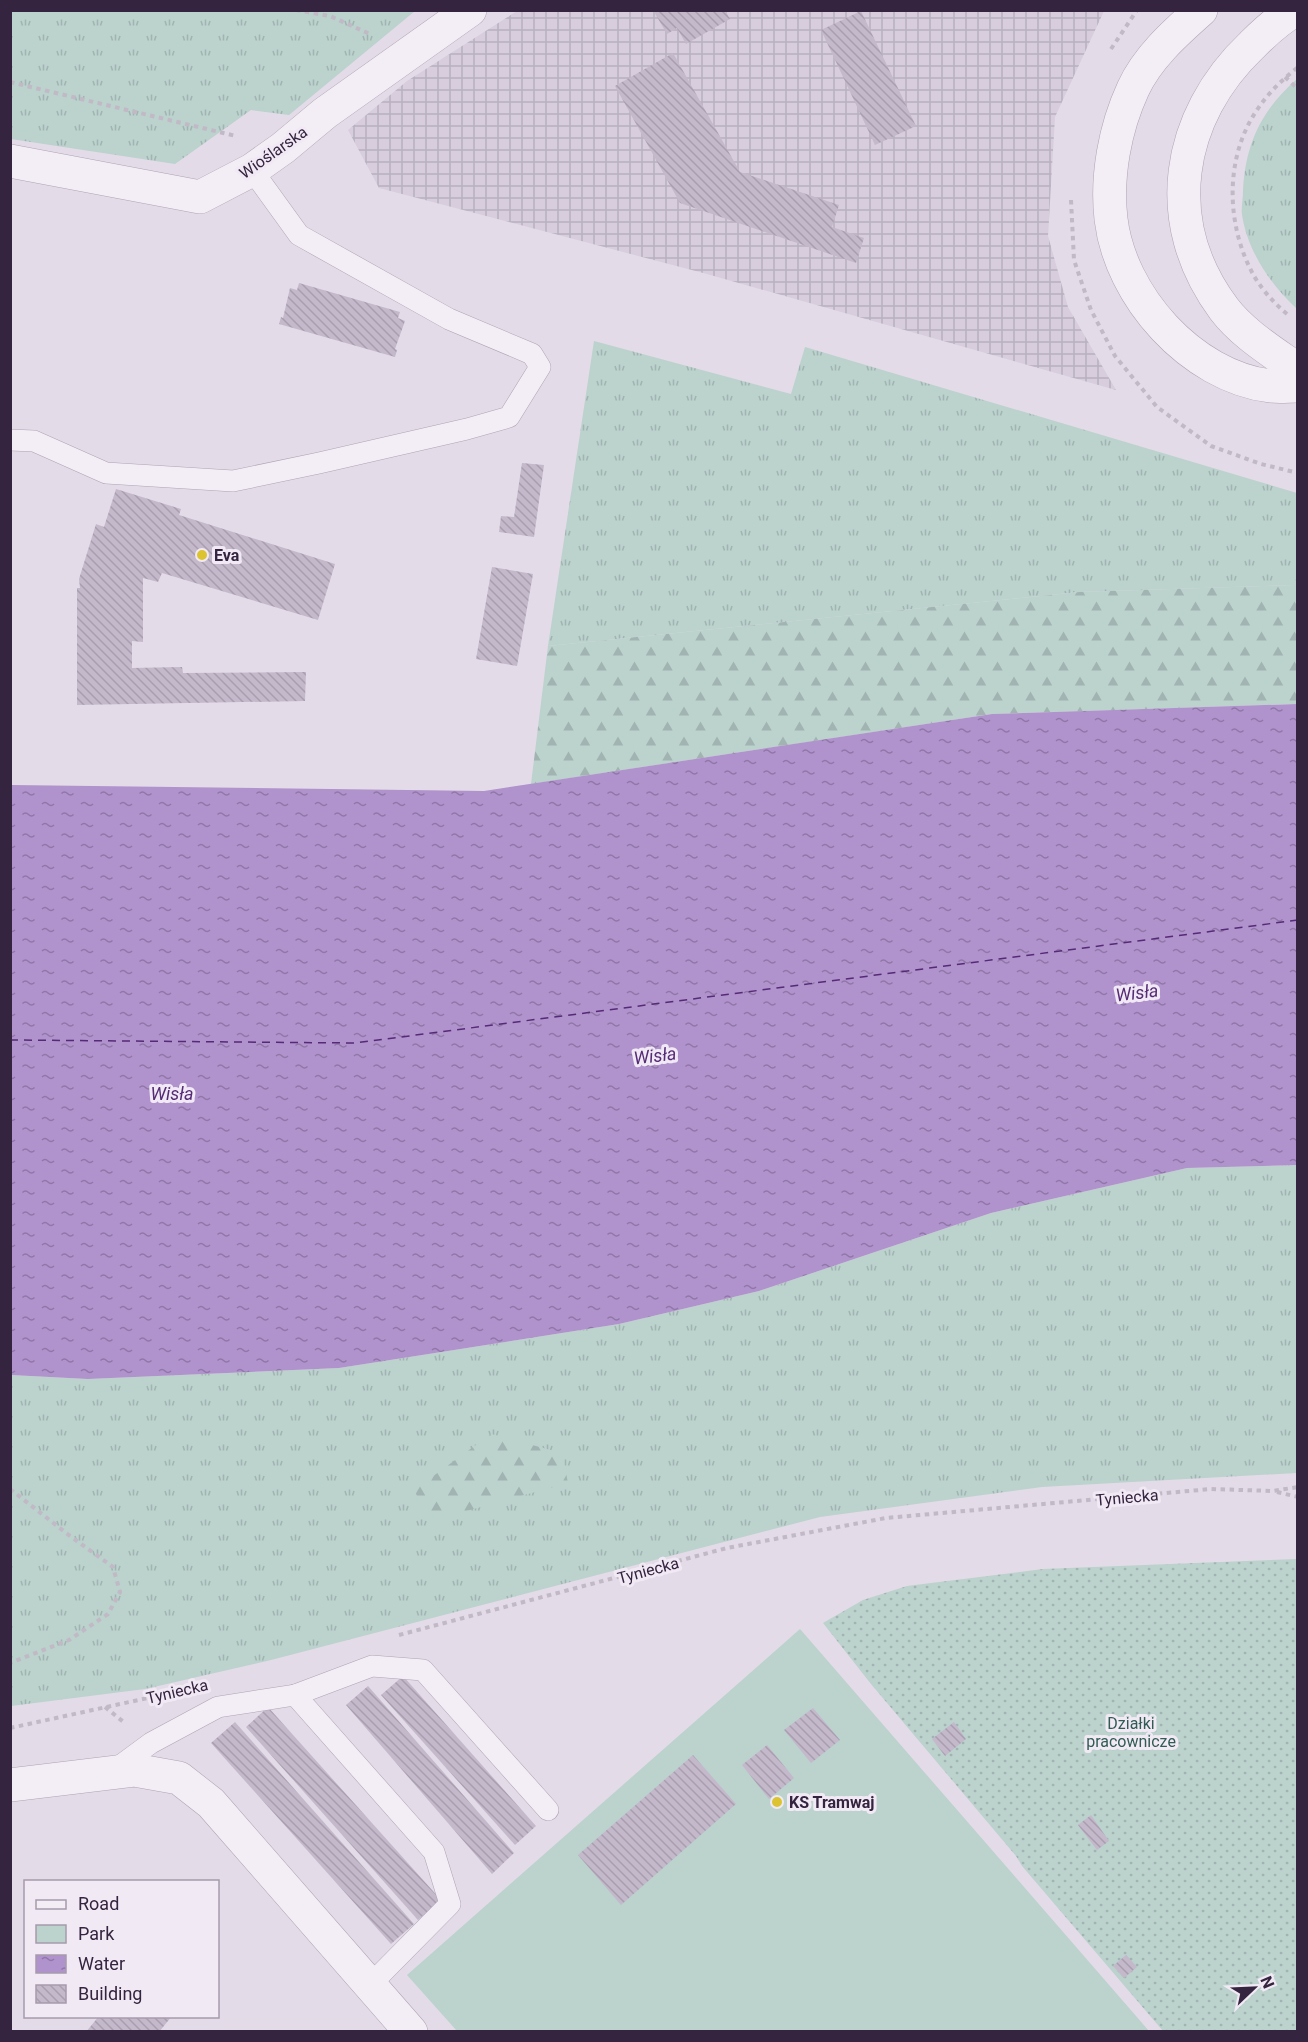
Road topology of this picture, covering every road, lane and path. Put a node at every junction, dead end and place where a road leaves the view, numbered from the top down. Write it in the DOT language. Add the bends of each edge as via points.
graph roads {
  1 [pos="296,10"];
  2 [pos="470,10"];
  3 [pos="1201,10"];
  4 [pos="1295,10"];
  5 [pos="410,52"];
  6 [pos="1298,67"];
  7 [pos="1285,77"];
  8 [pos="10,82"];
  9 [pos="1298,89"];
  10 [pos="283,148"];
  11 [pos="10,161"];
  12 [pos="252,170"];
  13 [pos="1294,321"];
  14 [pos="1298,370"];
  15 [pos="1298,386"];
  16 [pos="10,440"];
  17 [pos="1298,1487"];
  18 [pos="10,1489"];
  19 [pos="1273,1491"];
  20 [pos="1298,1497"];
  21 [pos="389,1638"];
  22 [pos="10,1663"];
  23 [pos="189,1688"];
  24 [pos="296,1695"];
  25 [pos="10,1728"];
  26 [pos="111,1773"];
  27 [pos="10,1785"];
  28 [pos="548,1810"];
  29 [pos="370,1985"];
  30 [pos="411,2031"];
  1 -- 5 [label="path" via="330,16"];
  2 -- 5 [label="street, Wioślarska"];
  3 -- 15 [label="street" via="1146,66 1123,113 1110,181 1111,219 1117,246 1143,302 1191,353 1246,380 1271,387"];
  4 -- 14 [label="street" via="1265,32 1213,89 1188,147 1183,206 1198,265 1225,310 1247,332"];
  5 -- 10 [label="street, Wioślarska"];
  6 -- 7 [label="path"];
  7 -- 9 [label="path"];
  7 -- 13 [label="path" via="1256,111 1239,148 1233,174 1233,203 1239,236 1254,275 1270,298"];
  8 -- 10 [label="path"];
  10 -- 12 [label="street, Wioślarska"];
  11 -- 12 [label="street, Wioślarska" via="200,197"];
  12 -- 16 [label="lane" via="298,235 449,319 532,354 540,367 509,417 233,481 106,473 34,441"];
  17 -- 19 [label="path, Tyniecka"];
  18 -- 22 [label="path" via="113,1567 120,1592 108,1614 69,1640"];
  19 -- 20 [label="path"];
  19 -- 21 [label="path, Tyniecka" via="1211,1489 886,1518 727,1548"];
  23 -- 25 [label="path, Tyniecka"];
  24 -- 26 [label="lane" via="218,1707 151,1743"];
  24 -- 28 [label="lane" via="372,1666 423,1670"];
  24 -- 29 [label="lane" via="434,1852 450,1904"];
  26 -- 27 [label="street"];
  26 -- 29 [label="street" via="134,1770 179,1778 211,1803"];
  29 -- 30 [label="street"];
}
